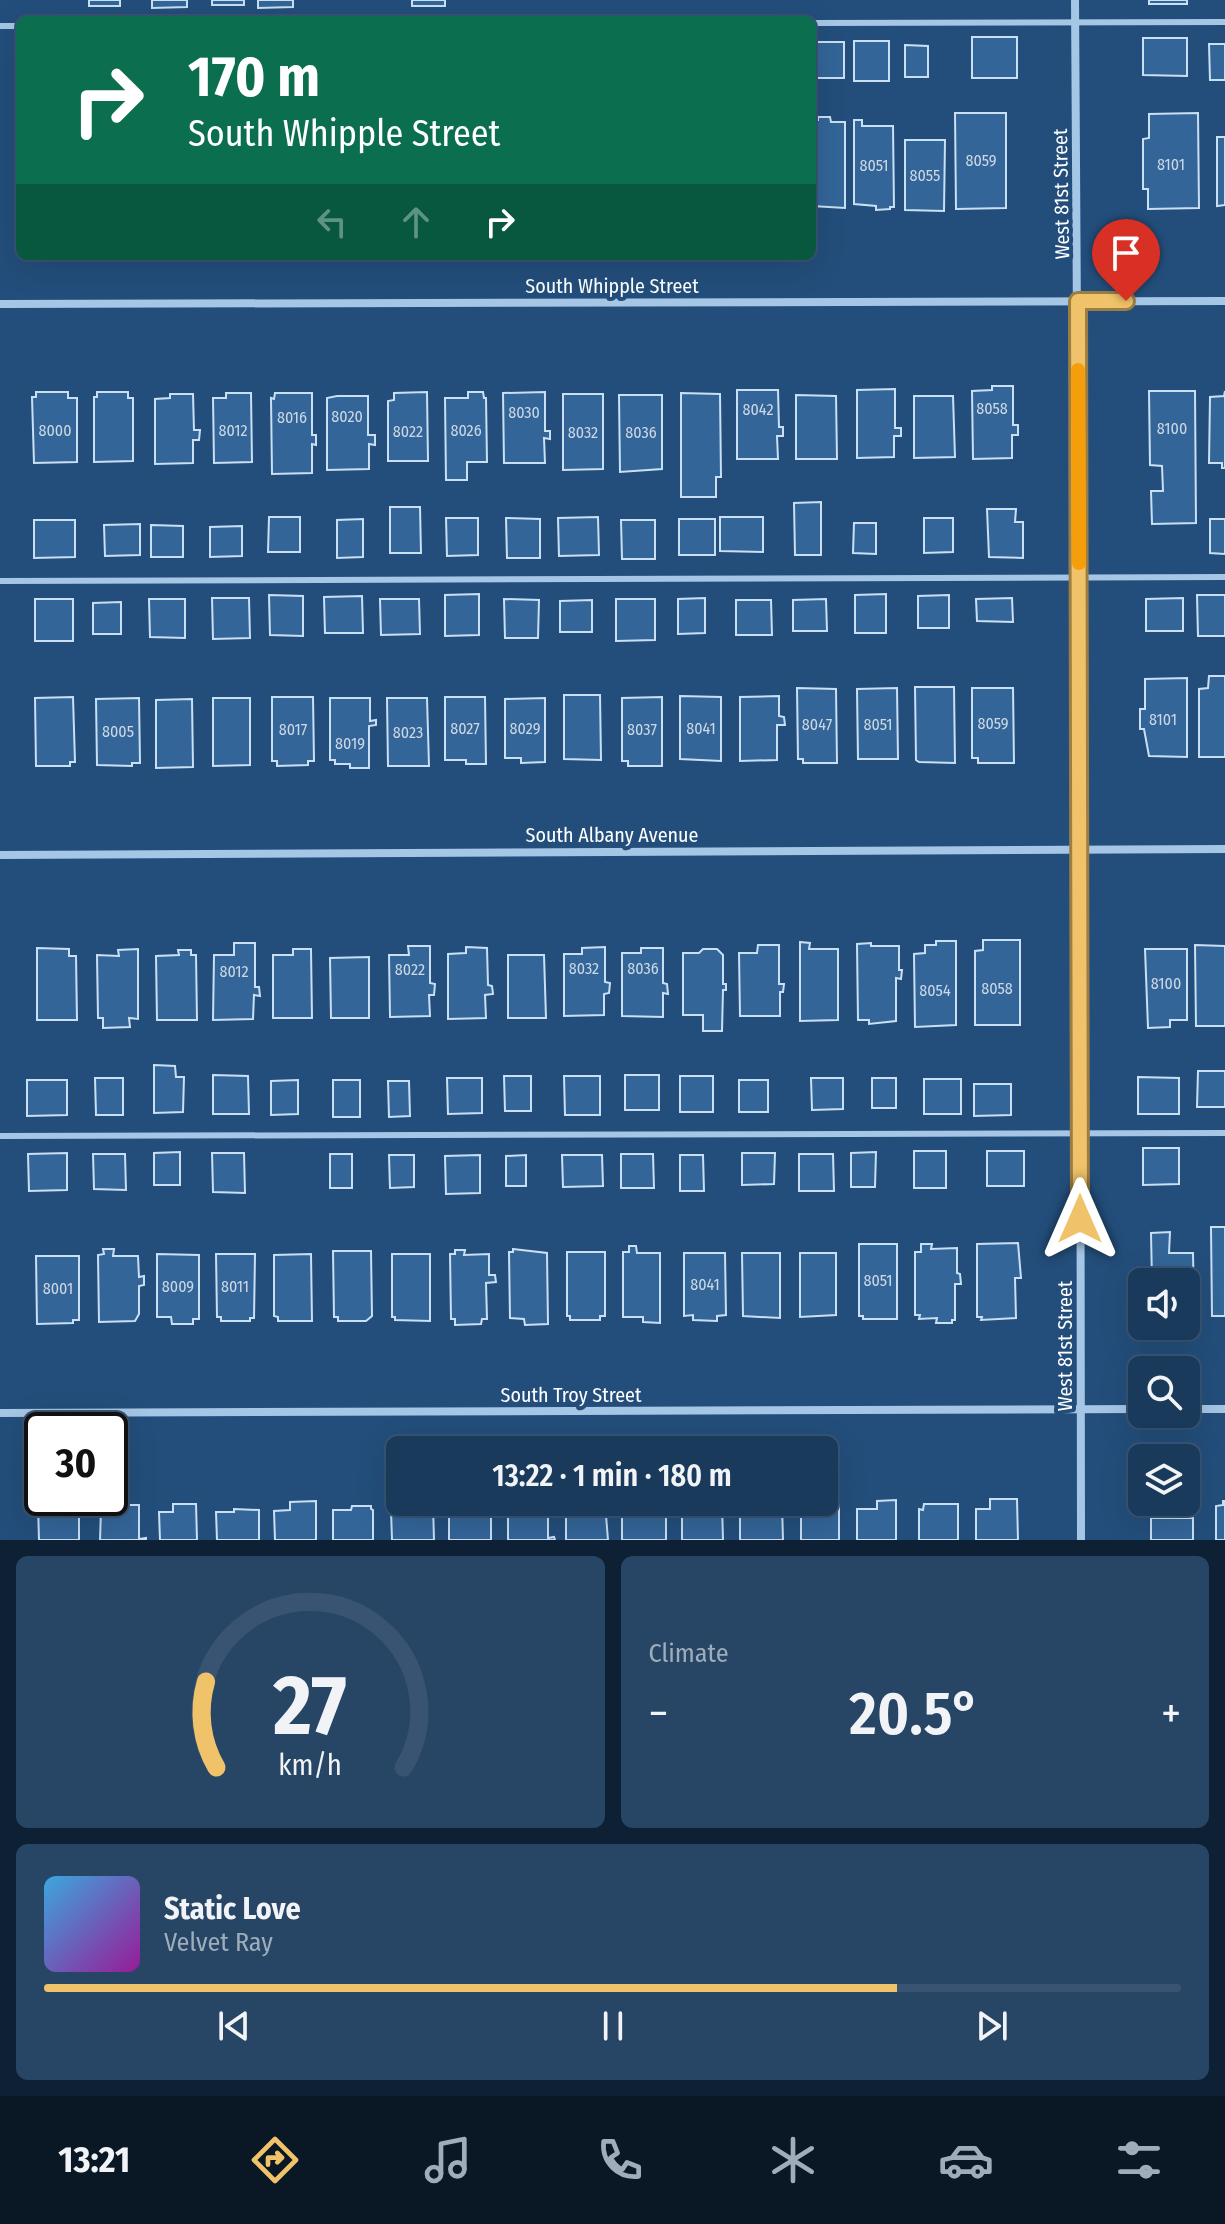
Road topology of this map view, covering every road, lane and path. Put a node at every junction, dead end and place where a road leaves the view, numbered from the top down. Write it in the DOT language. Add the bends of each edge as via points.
graph roads {
  1 [pos="1075,0"];
  2 [pos="1075,22"];
  3 [pos="1225,22"];
  4 [pos="816,23"];
  5 [pos="1078,301"];
  6 [pos="1225,301"];
  7 [pos="0,304"];
  8 [pos="1079,577"];
  9 [pos="1225,577"];
  10 [pos="0,581"];
  11 [pos="1080,849"];
  12 [pos="1225,849"];
  13 [pos="0,855"];
  14 [pos="1080,1133"];
  15 [pos="1225,1133"];
  16 [pos="0,1136"];
  17 [pos="1128,1409"];
  18 [pos="1200,1409"];
  19 [pos="1225,1409"];
  20 [pos="1081,1410"];
  21 [pos="0,1413"];
  22 [pos="1081,1540"];
  1 -- 2 [label="street, West 81st Street"];
  2 -- 3 [label="lane"];
  2 -- 4 [label="lane"];
  2 -- 5 [label="street, West 81st Street"];
  5 -- 6 [label="street, South Whipple Street"];
  5 -- 7 [label="street, South Whipple Street"];
  5 -- 8 [label="street, West 81st Street"];
  8 -- 9 [label="lane"];
  8 -- 10 [label="lane"];
  8 -- 11 [label="street, West 81st Street"];
  11 -- 12 [label="street, South Albany Avenue"];
  11 -- 13 [label="street, South Albany Avenue"];
  11 -- 14 [label="street, West 81st Street"];
  14 -- 15 [label="lane"];
  14 -- 16 [label="lane"];
  14 -- 20 [label="street, West 81st Street"];
  17 -- 20 [label="street, South Troy Street"];
  18 -- 19 [label="street"];
  20 -- 21 [label="street, South Troy Street"];
  20 -- 22 [label="street, West 81st Street"];
}
